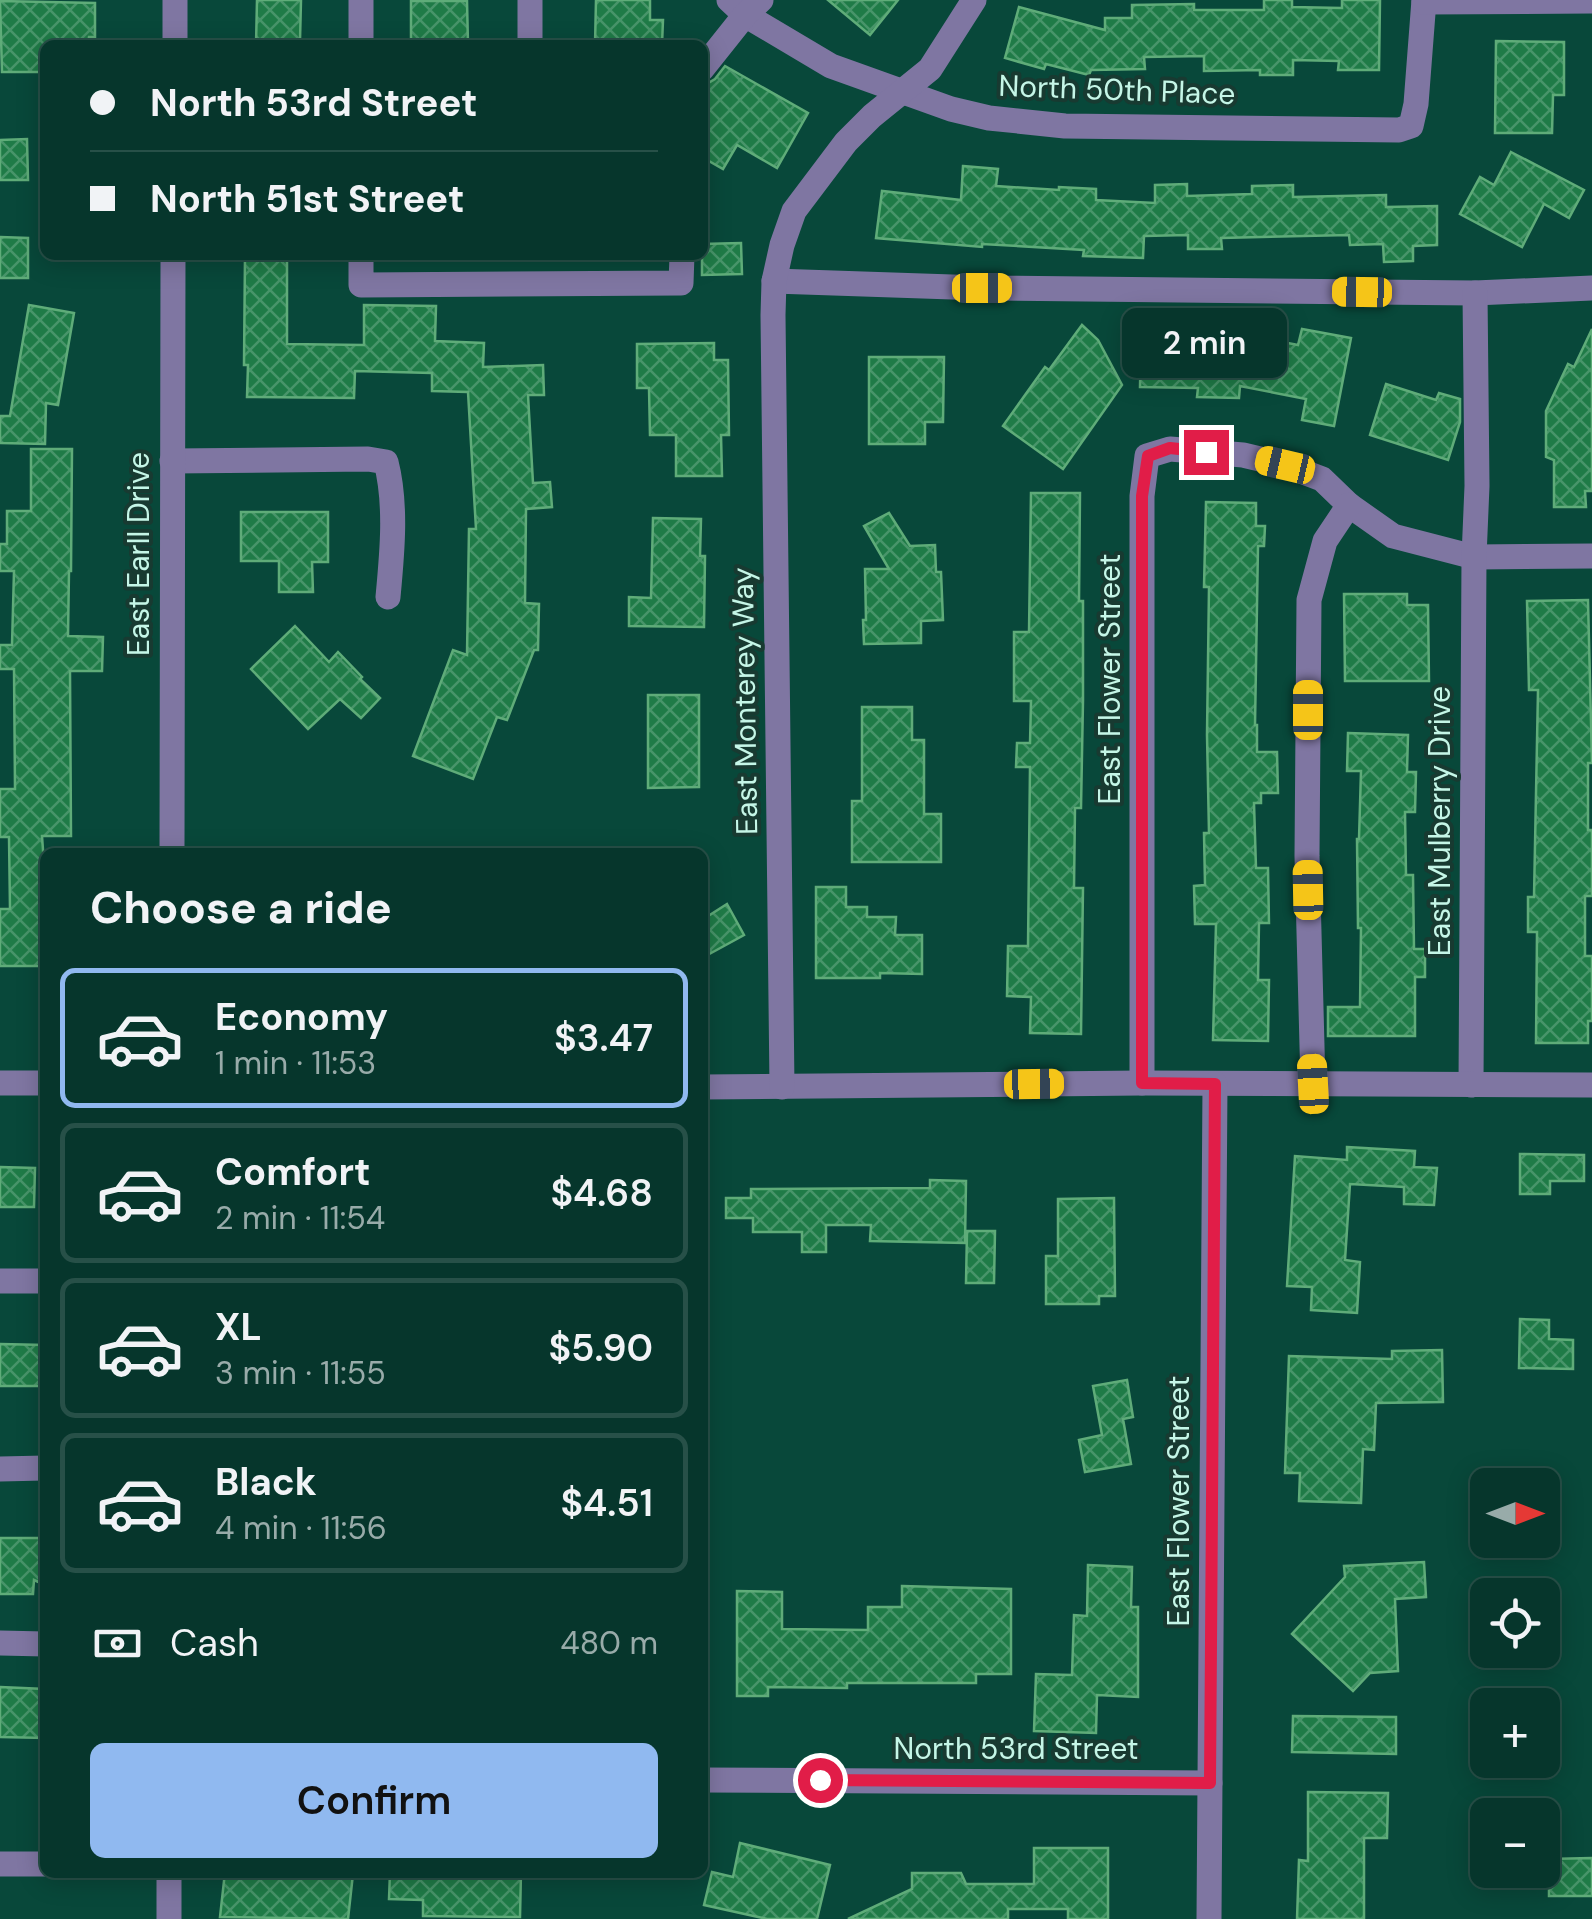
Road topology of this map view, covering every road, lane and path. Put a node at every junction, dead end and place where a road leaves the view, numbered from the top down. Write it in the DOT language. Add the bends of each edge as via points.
graph roads {
  1 [pos="175,0"];
  2 [pos="361,0"];
  3 [pos="530,0"];
  4 [pos="974,0"];
  5 [pos="1424,1"];
  6 [pos="1592,1"];
  7 [pos="745,5"];
  8 [pos="175,40"];
  9 [pos="361,40"];
  10 [pos="530,40"];
  11 [pos="708,61"];
  12 [pos="902,93"];
  13 [pos="174,260"];
  14 [pos="361,260"];
  15 [pos="682,260"];
  16 [pos="774,281"];
  17 [pos="1592,288"];
  18 [pos="1476,292"];
  19 [pos="172,461"];
  20 [pos="1349,505"];
  21 [pos="1474,556"];
  22 [pos="1592,556"];
  23 [pos="388,597"];
  24 [pos="172,848"];
  25 [pos="0,1083"];
  26 [pos="40,1083"];
  27 [pos="1142,1083"];
  28 [pos="1215,1084"];
  29 [pos="1313,1084"];
  30 [pos="1472,1085"];
  31 [pos="1592,1085"];
  32 [pos="708,1086"];
  33 [pos="782,1087"];
  34 [pos="0,1280"];
  35 [pos="40,1281"];
  36 [pos="0,1468"];
  37 [pos="40,1468"];
  38 [pos="0,1644"];
  39 [pos="40,1644"];
  40 [pos="708,1780"];
  41 [pos="1210,1783"];
  42 [pos="0,1864"];
  43 [pos="40,1864"];
  44 [pos="169,1878"];
  45 [pos="169,1919"];
  46 [pos="1209,1919"];
  1 -- 8 [label="street"];
  2 -- 9 [label="street"];
  3 -- 10 [label="street"];
  4 -- 12 [label="street" via="930,69"];
  5 -- 6 [label="street"];
  5 -- 12 [label="street, North 50th Place" via="1416,104 1410,126 1399,130 1065,126 974,115"];
  7 -- 11 [label="street"];
  7 -- 12 [label="street, North 50th Place" via="831,66"];
  12 -- 16 [label="street" via="846,142 794,211"];
  13 -- 19 [label="street, East Earll Drive"];
  14 -- 15 [label="street" via="361,285 681,283"];
  16 -- 18 [label="street"];
  16 -- 33 [label="street, East Monterey Way"];
  17 -- 18 [label="street"];
  18 -- 21 [label="street, East Mulberry Drive"];
  19 -- 23 [label="street" via="386,462"];
  19 -- 24 [label="street, East Earll Drive"];
  20 -- 21 [label="street" via="1393,536"];
  20 -- 27 [label="street, East Flower Street" via="1322,479 1243,455 1170,448 1148,456 1142,496"];
  20 -- 29 [label="street" via="1325,541 1309,600"];
  21 -- 22 [label="street"];
  21 -- 30 [label="street, East Mulberry Drive"];
  25 -- 26 [label="street"];
  27 -- 28 [label="street"];
  27 -- 33 [label="street"];
  28 -- 29 [label="street"];
  28 -- 41 [label="street, East Flower Street"];
  29 -- 30 [label="street"];
  30 -- 31 [label="street"];
  32 -- 33 [label="street"];
  34 -- 35 [label="street"];
  36 -- 37 [label="street"];
  38 -- 39 [label="street"];
  40 -- 41 [label="street, North 53rd Street"];
  41 -- 46 [label="street, East Flower Street"];
  42 -- 43 [label="street"];
  44 -- 45 [label="street"];
}
